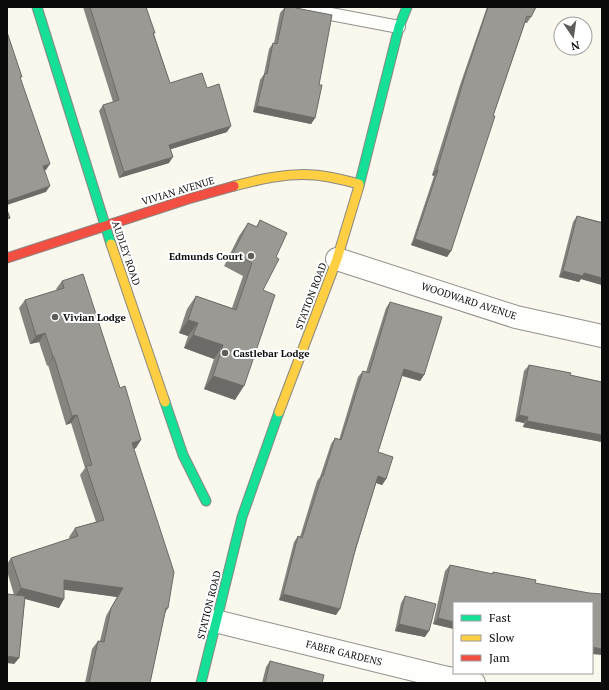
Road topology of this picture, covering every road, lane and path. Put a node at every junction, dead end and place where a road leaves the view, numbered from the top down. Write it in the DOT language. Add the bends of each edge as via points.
graph roads {
  1 [pos="37,7"];
  2 [pos="294,7"];
  3 [pos="407,7"];
  4 [pos="399,27"];
  5 [pos="359,184"];
  6 [pos="105,226"];
  7 [pos="7,258"];
  8 [pos="337,258"];
  9 [pos="602,336"];
  10 [pos="206,501"];
  11 [pos="215,621"];
  12 [pos="201,683"];
  13 [pos="474,683"];
  1 -- 6 [label="street, AUDLEY ROAD"];
  2 -- 4 [label="lane"];
  3 -- 4 [label="street, STATION ROAD"];
  4 -- 5 [label="street, STATION ROAD"];
  5 -- 6 [label="street, VIVIAN AVENUE" via="314,175 265,179 209,192"];
  5 -- 8 [label="street, STATION ROAD"];
  6 -- 7 [label="street, VIVIAN AVENUE"];
  6 -- 10 [label="street, AUDLEY ROAD" via="183,455"];
  8 -- 9 [label="street, WOODWARD AVENUE" via="516,317"];
  8 -- 11 [label="street, STATION ROAD" via="242,517"];
  11 -- 12 [label="street, STATION ROAD"];
  11 -- 13 [label="street, FABER GARDENS"];
}
